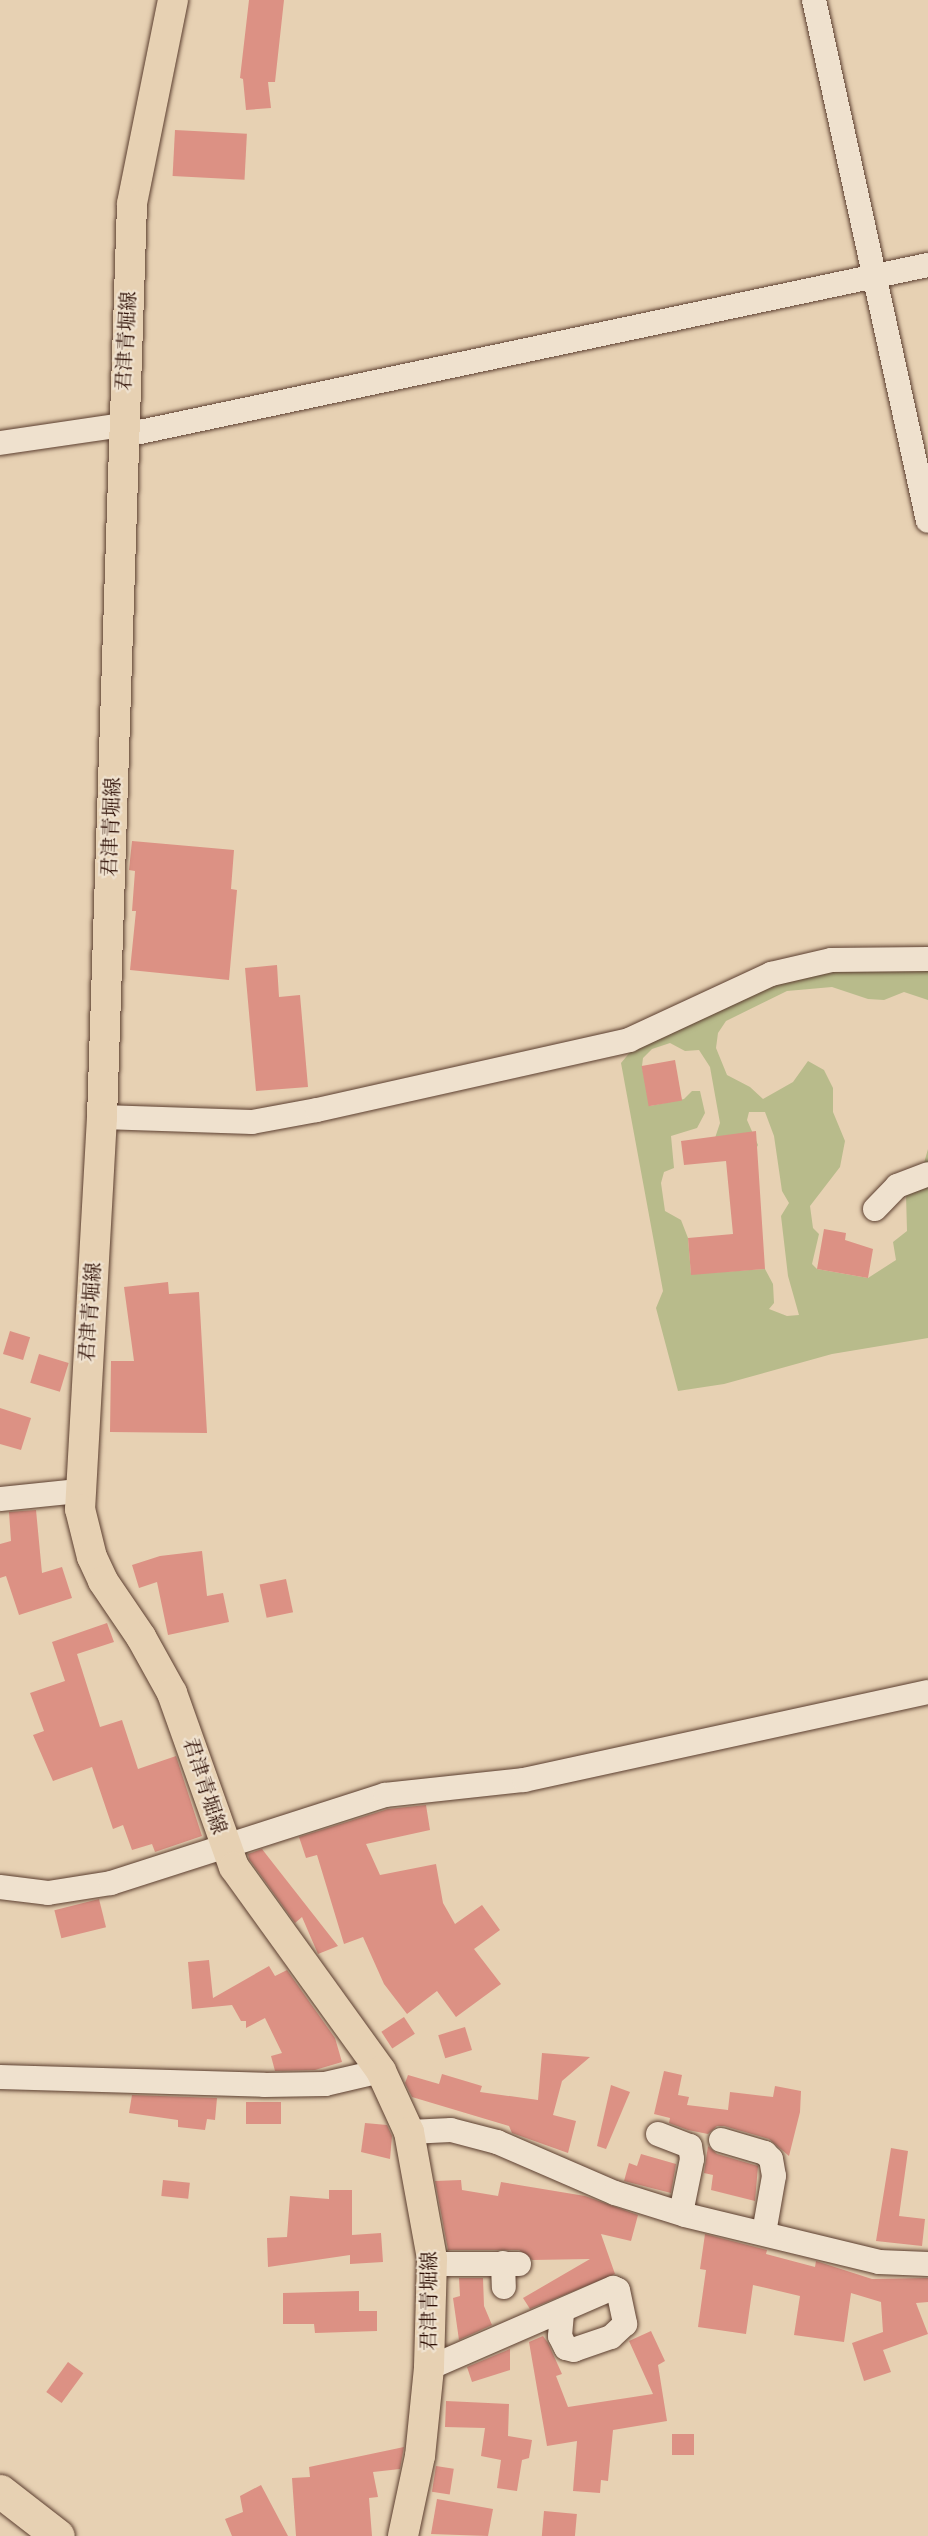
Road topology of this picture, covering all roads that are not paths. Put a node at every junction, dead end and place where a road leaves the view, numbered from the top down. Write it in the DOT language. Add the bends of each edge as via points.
graph roads {
  1 [pos="173,0"];
  2 [pos="814,0"];
  3 [pos="928,266"];
  4 [pos="876,277"];
  5 [pos="122,425"];
  6 [pos="0,443"];
  7 [pos="928,521"];
  8 [pos="928,959"];
  9 [pos="102,1117"];
  10 [pos="928,1174"];
  11 [pos="875,1209"];
  12 [pos="79,1491"];
  13 [pos="0,1499"];
  14 [pos="928,1692"];
  15 [pos="224,1845"];
  16 [pos="0,1887"];
  17 [pos="381,2071"];
  18 [pos="0,2077"];
  19 [pos="409,2132"];
  20 [pos="658,2134"];
  21 [pos="721,2140"];
  22 [pos="681,2214"];
  23 [pos="764,2233"];
  24 [pos="432,2264"];
  25 [pos="928,2264"];
  26 [pos="504,2287"];
  27 [pos="562,2310"];
  28 [pos="429,2368"];
  29 [pos="0,2491"];
  30 [pos="58,2536"];
  31 [pos="404,2536"];
  1 -- 5 [label="main road, 君津青堀線" via="132,204"];
  2 -- 4 [label="street"];
  3 -- 4 [label="street"];
  4 -- 5 [label="street" via="140,432"];
  4 -- 7 [label="street"];
  5 -- 6 [label="street"];
  5 -- 9 [label="main road, 君津青堀線"];
  8 -- 9 [label="street" via="831,960 771,974 629,1040 317,1110 252,1122"];
  9 -- 12 [label="main road, 君津青堀線"];
  10 -- 11 [label="street" via="897,1186"];
  12 -- 13 [label="street"];
  12 -- 15 [label="main road, 君津青堀線" via="92,1557 172,1693"];
  14 -- 15 [label="street" via="524,1780 385,1795"];
  15 -- 16 [label="street" via="111,1883 48,1893"];
  15 -- 17 [label="main road, 君津青堀線" via="234,1867"];
  17 -- 18 [label="street" via="325,2084 274,2085"];
  17 -- 19 [label="main road, 君津青堀線"];
  19 -- 22 [label="street" via="451,2130 497,2142 615,2193"];
  19 -- 24 [label="main road, 君津青堀線"];
  20 -- 22 [label="street" via="690,2146 692,2159"];
  21 -- 23 [label="street" via="765,2152 771,2159 775,2168"];
  22 -- 23 [label="street"];
  23 -- 25 [label="street" via="879,2262"];
  24 -- 26 [label="street" via="511,2263"];
  24 -- 28 [label="main road, 君津青堀線"];
  27 -- 28 [label="street"];
  28 -- 31 [label="main road, 君津青堀線" via="420,2456"];
  29 -- 30 [label="highway"];
}
